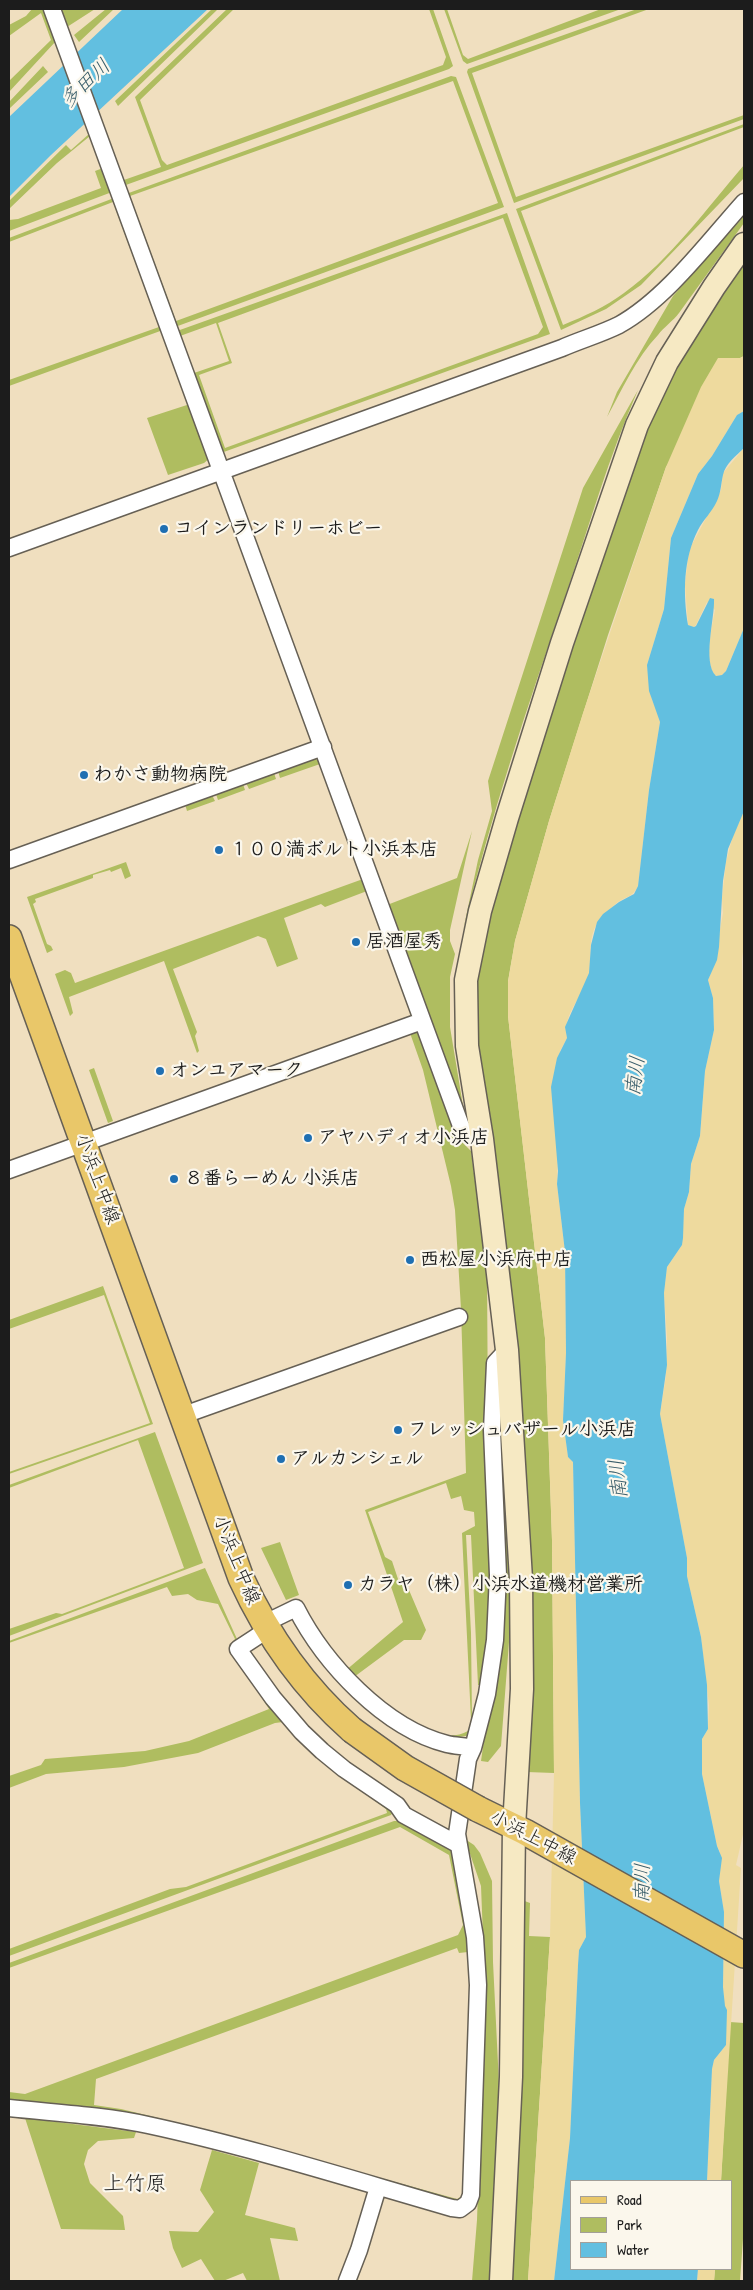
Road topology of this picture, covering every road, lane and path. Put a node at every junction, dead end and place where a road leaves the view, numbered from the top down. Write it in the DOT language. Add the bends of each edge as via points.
graph roads {
  1 [pos="52,9"];
  2 [pos="744,202"];
  3 [pos="744,244"];
  4 [pos="221,471"];
  5 [pos="9,548"];
  6 [pos="323,747"];
  7 [pos="9,860"];
  8 [pos="9,938"];
  9 [pos="422,1021"];
  10 [pos="482,1139"];
  11 [pos="84,1142"];
  12 [pos="9,1170"];
  13 [pos="459,1317"];
  14 [pos="507,1350"];
  15 [pos="181,1416"];
  16 [pos="265,1627"];
  17 [pos="474,1748"];
  18 [pos="519,1830"];
  19 [pos="459,1845"];
  20 [pos="744,1955"];
  21 [pos="9,2108"];
  22 [pos="378,2187"];
  23 [pos="347,2281"];
  24 [pos="501,2281"];
  1 -- 4 [label="street"];
  2 -- 4 [label="street" via="669,285 618,325"];
  3 -- 10 [label="street" via="667,362 637,425 562,643 493,865 473,937 466,980 468,1046"];
  4 -- 5 [label="street"];
  4 -- 6 [label="street"];
  6 -- 7 [label="street"];
  6 -- 9 [label="street"];
  8 -- 11 [label="main road, 小浜上中線"];
  9 -- 10 [label="street" via="461,1126 467,1134"];
  9 -- 11 [label="street"];
  10 -- 14 [label="street"];
  11 -- 12 [label="street"];
  11 -- 15 [label="main road, 小浜上中線"];
  13 -- 15 [label="street"];
  14 -- 17 [label="street" via="495,1362 492,1430 498,1575 495,1640"];
  14 -- 18 [label="street" via="523,1647"];
  15 -- 16 [label="main road, 小浜上中線" via="241,1578"];
  16 -- 17 [label="street" via="296,1608 331,1662 364,1695 398,1722 446,1744"];
  16 -- 18 [label="main road, 小浜上中線, bridge" via="309,1689 352,1730 405,1768"];
  16 -- 19 [label="street" via="238,1649 302,1732 344,1769 397,1805 404,1815"];
  17 -- 19 [label="street" via="468,1758 457,1834"];
  18 -- 20 [label="main road, 小浜上中線"];
  18 -- 24 [label="street"];
  19 -- 22 [label="street" via="475,1937 478,1986 471,2195 468,2203 460,2209"];
  21 -- 22 [label="street" via="99,2116 147,2125"];
  22 -- 23 [label="street"];
}
